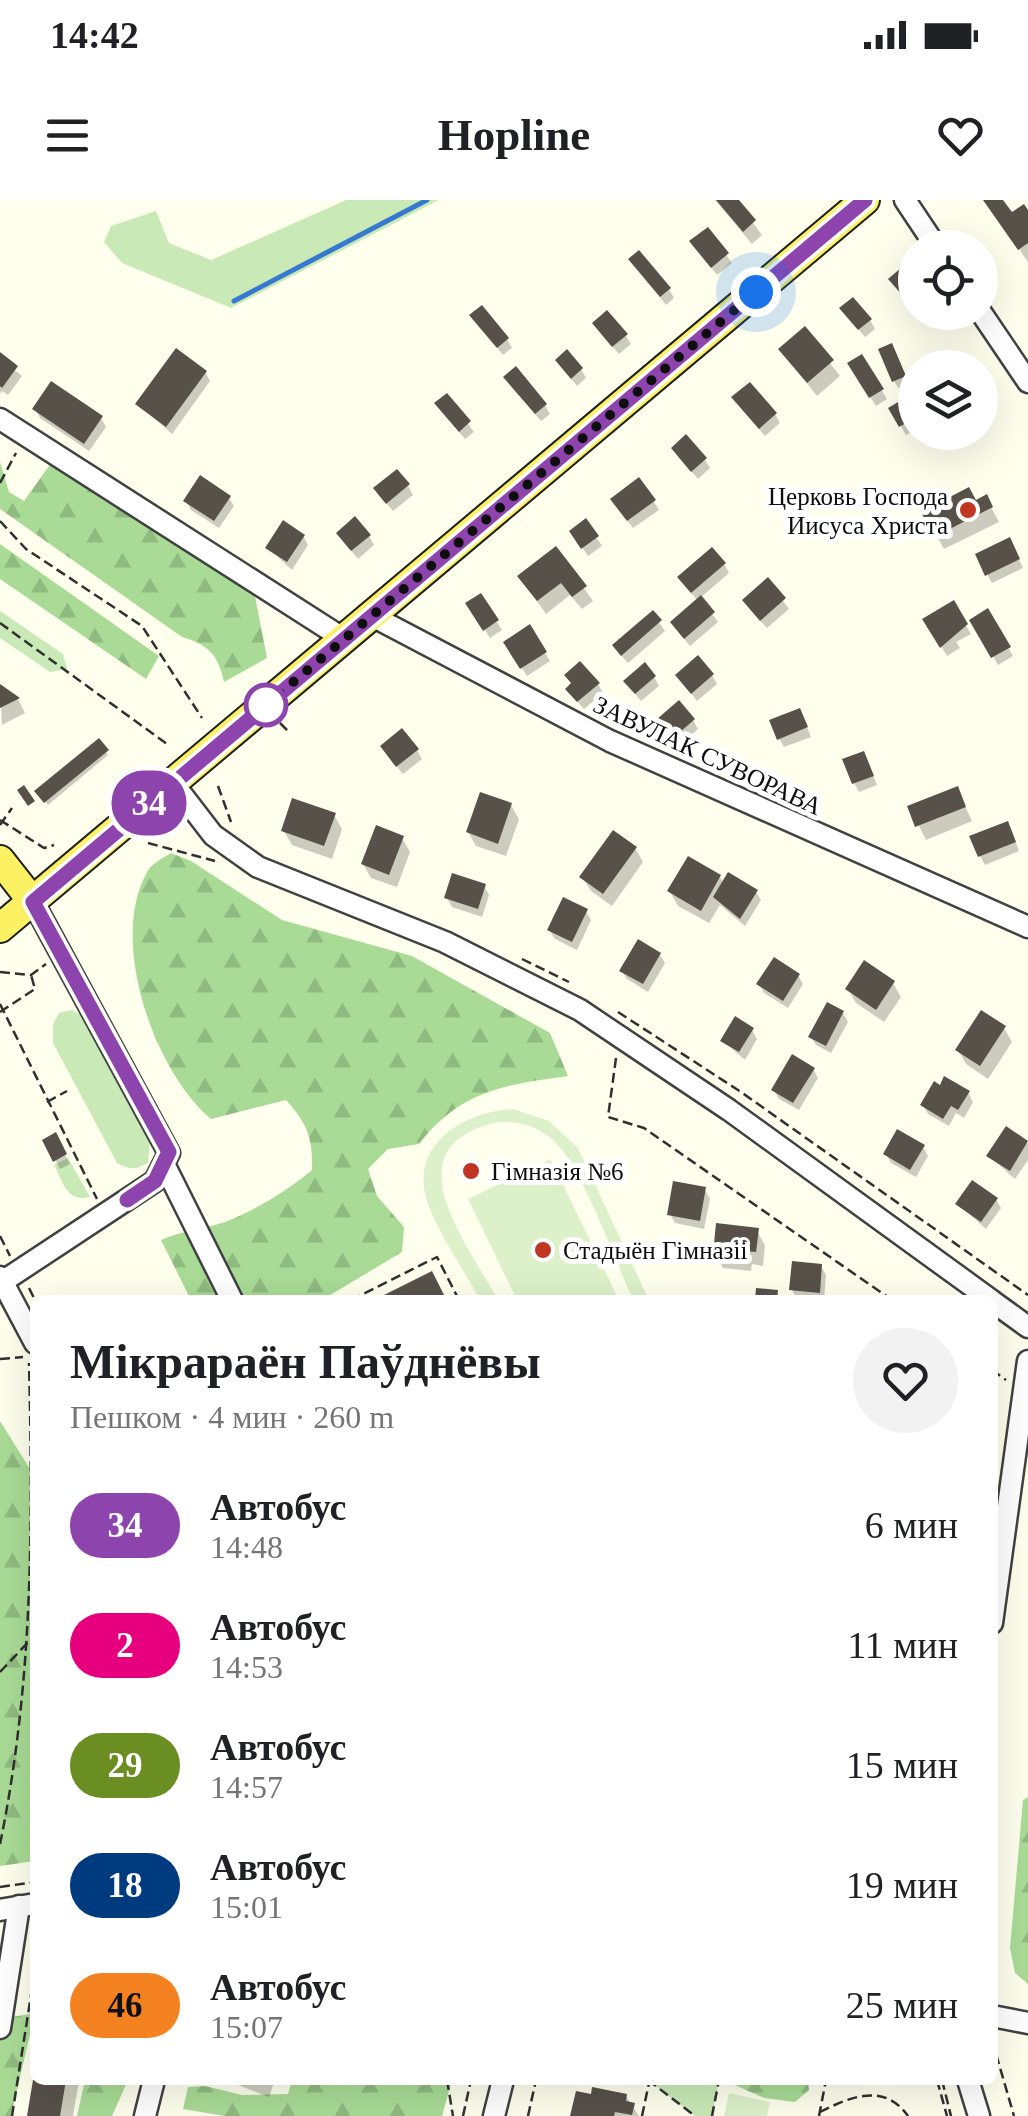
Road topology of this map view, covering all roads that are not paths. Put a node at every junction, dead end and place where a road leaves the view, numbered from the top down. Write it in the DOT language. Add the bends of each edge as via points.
graph roads {
  1 [pos="866,200"];
  2 [pos="905,200"];
  3 [pos="925,230"];
  4 [pos="993,330"];
  5 [pos="1028,382"];
  6 [pos="0,420"];
  7 [pos="372,616"];
  8 [pos="344,640"];
  9 [pos="172,783"];
  10 [pos="0,860"];
  11 [pos="0,886"];
  12 [pos="33,902"];
  13 [pos="1028,927"];
  14 [pos="0,928"];
  15 [pos="165,1166"];
  16 [pos="1,1280"];
  17 [pos="230,1295"];
  18 [pos="984,1295"];
  19 [pos="998,1305"];
  20 [pos="1028,1327"];
  21 [pos="30,1334"];
  22 [pos="1028,1360"];
  23 [pos="998,1580"];
  24 [pos="18,1907"];
  25 [pos="0,2028"];
  26 [pos="153,2085"];
  27 [pos="502,2085"];
  28 [pos="969,2085"];
  29 [pos="145,2116"];
  30 [pos="494,2116"];
  31 [pos="978,2116"];
  1 -- 7 [label="main road"];
  2 -- 3 [label="street"];
  4 -- 5 [label="street"];
  6 -- 8 [label="street"];
  7 -- 8 [label="main road"];
  7 -- 13 [label="street, ЗАВУЛАК СУВОРАВА" via="610,741"];
  8 -- 9 [label="main road"];
  9 -- 12 [label="main road"];
  9 -- 18 [label="street" via="213,835 258,867 460,948 580,1010"];
  10 -- 12 [label="main road"];
  11 -- 12 [label="main road"];
  12 -- 14 [label="main road"];
  12 -- 15 [label="street" via="169,1152"];
  15 -- 16 [label="street" via="155,1181"];
  15 -- 17 [label="street"];
  16 -- 21 [label="street"];
  19 -- 20 [label="street"];
  22 -- 23 [label="street"];
  24 -- 25 [label="street"];
  26 -- 29 [label="street"];
  27 -- 30 [label="street"];
  28 -- 31 [label="street"];
}
